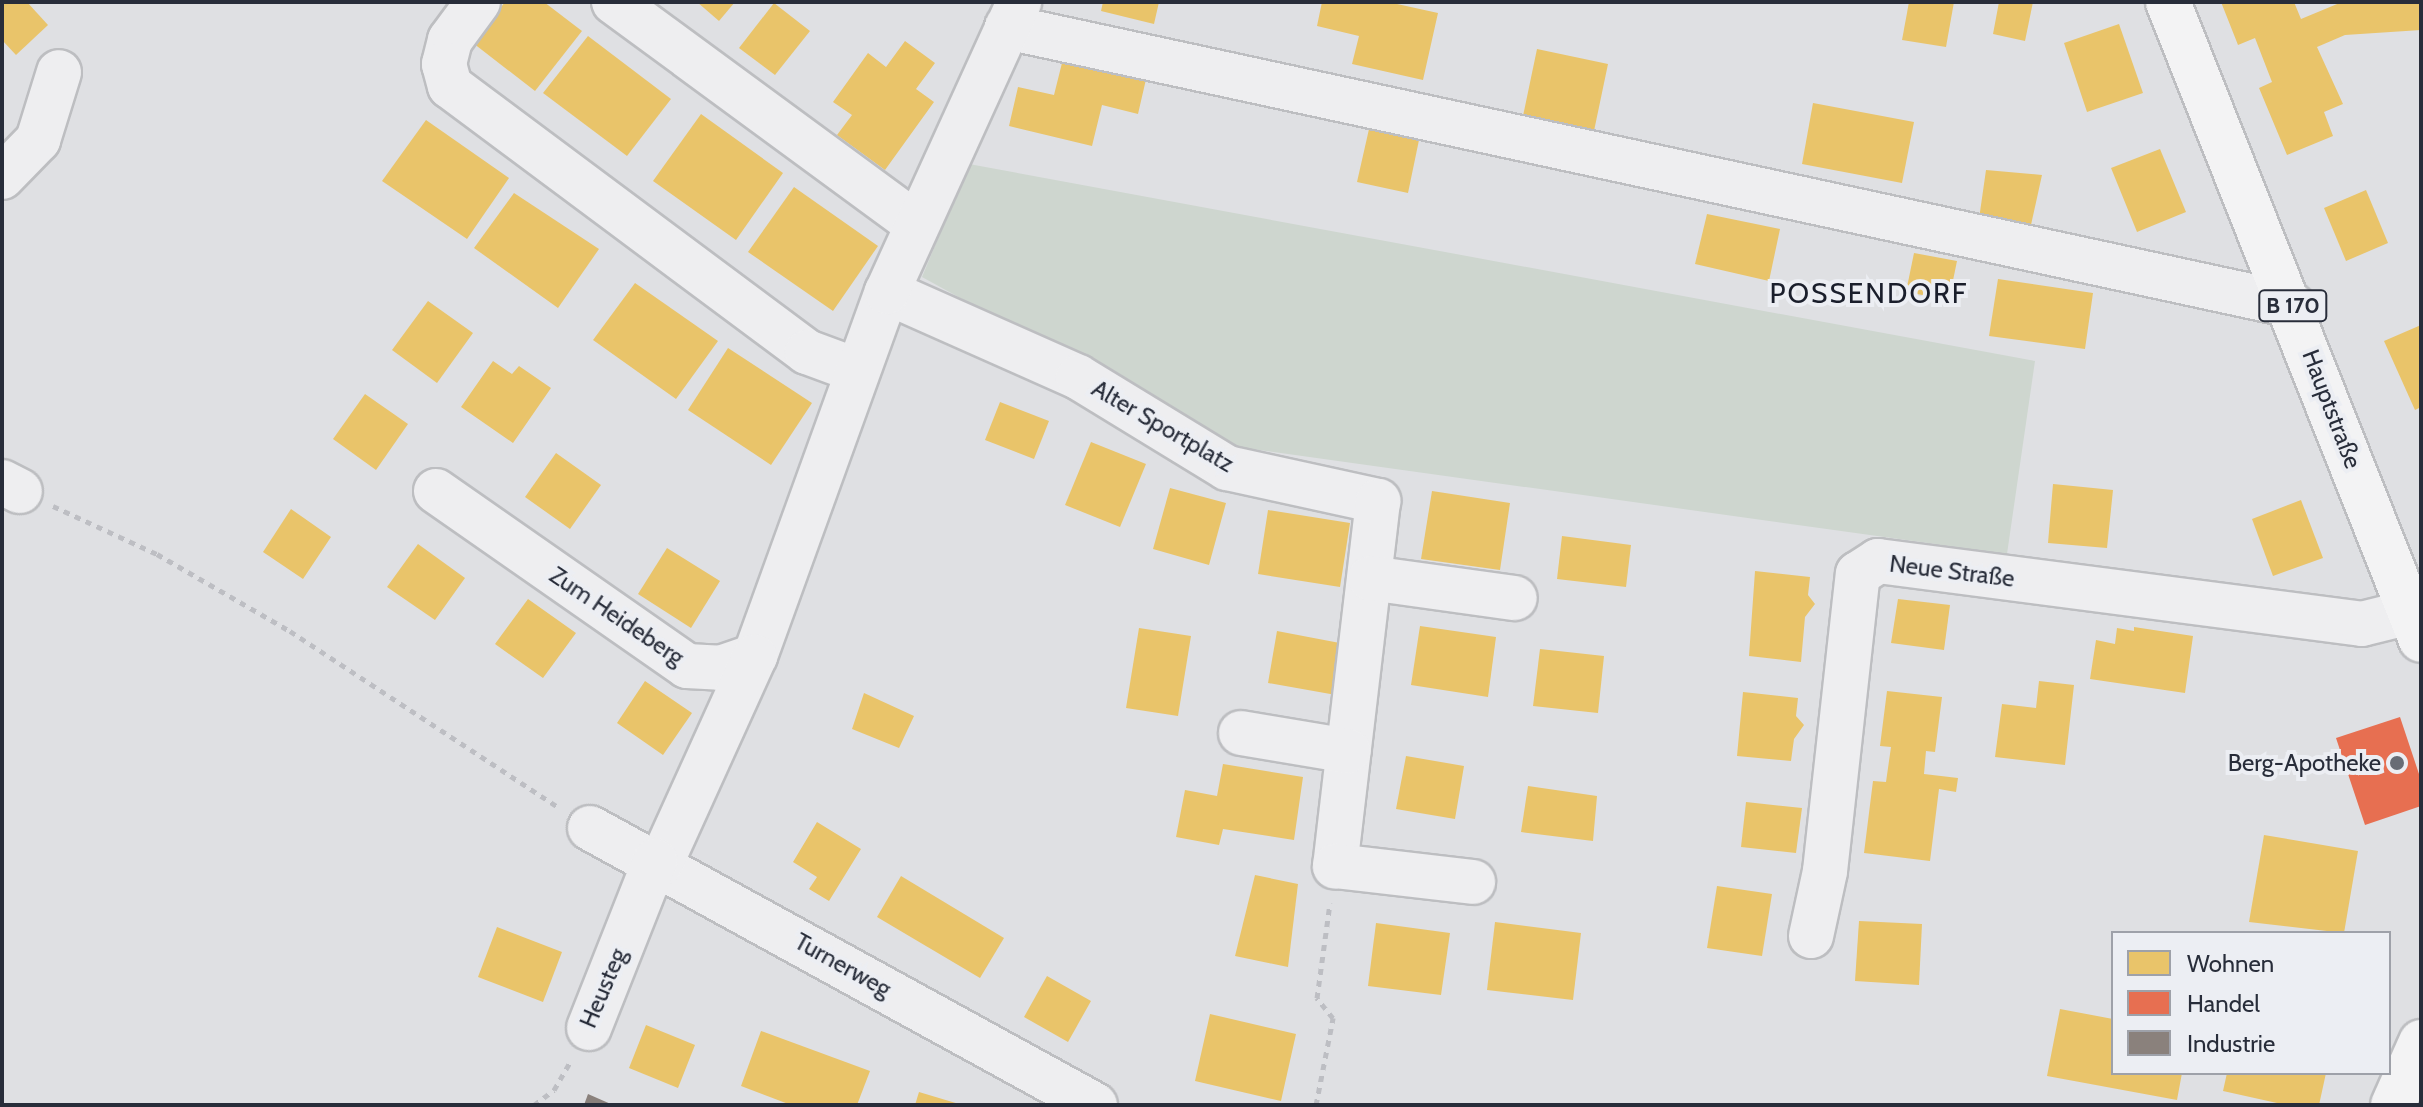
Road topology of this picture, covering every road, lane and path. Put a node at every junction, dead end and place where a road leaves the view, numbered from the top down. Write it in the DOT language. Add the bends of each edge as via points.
graph roads {
  1 [pos="478,2"];
  2 [pos="614,2"];
  3 [pos="2168,2"];
  4 [pos="1013,15"];
  5 [pos="59,72"];
  6 [pos="2,177"];
  7 [pos="916,224"];
  8 [pos="887,292"];
  9 [pos="2292,305"];
  10 [pos="856,370"];
  11 [pos="11,487"];
  12 [pos="436,491"];
  13 [pos="1370,578"];
  14 [pos="1515,598"];
  15 [pos="2416,626"];
  16 [pos="755,656"];
  17 [pos="1241,733"];
  18 [pos="1349,751"];
  19 [pos="590,828"];
  20 [pos="658,862"];
  21 [pos="1335,866"];
  22 [pos="1473,882"];
  23 [pos="1811,936"];
  24 [pos="589,1028"];
  25 [pos="2421,1042"];
  26 [pos="534,1105"];
  27 [pos="1095,1105"];
  28 [pos="1316,1105"];
  29 [pos="2393,1105"];
  1 -- 10 [label="street" via="450,40 444,64 450,86 807,352"];
  2 -- 7 [label="street"];
  3 -- 9 [label="main road, Hauptstraße / B 170"];
  4 -- 7 [label="street"];
  4 -- 9 [label="street"];
  5 -- 6 [label="street" via="38,140"];
  7 -- 8 [label="street"];
  8 -- 10 [label="street"];
  8 -- 13 [label="street, Alter Sportplatz" via="1078,377 1227,468 1378,501"];
  9 -- 15 [label="main road, Hauptstraße / B 170"];
  10 -- 16 [label="street"];
  11 -- 19 [label="path" via="157,554 290,631"];
  12 -- 16 [label="street, Zum Heideberg" via="687,666 720,668"];
  13 -- 14 [label="street"];
  13 -- 18 [label="street, Alter Sportplatz"];
  15 -- 23 [label="street, Neue Straße" via="2362,624 1878,561 1858,574 1825,871"];
  16 -- 20 [label="street, Heusteg"];
  17 -- 18 [label="street"];
  18 -- 21 [label="street, Alter Sportplatz"];
  19 -- 20 [label="street, Turnerweg"];
  20 -- 24 [label="street, Heusteg"];
  20 -- 27 [label="street, Turnerweg"];
  21 -- 22 [label="street"];
  21 -- 28 [label="path" via="1317,998 1333,1018"];
  24 -- 26 [label="path, Heusteg" via="554,1090"];
  25 -- 29 [label="main road"];
}
